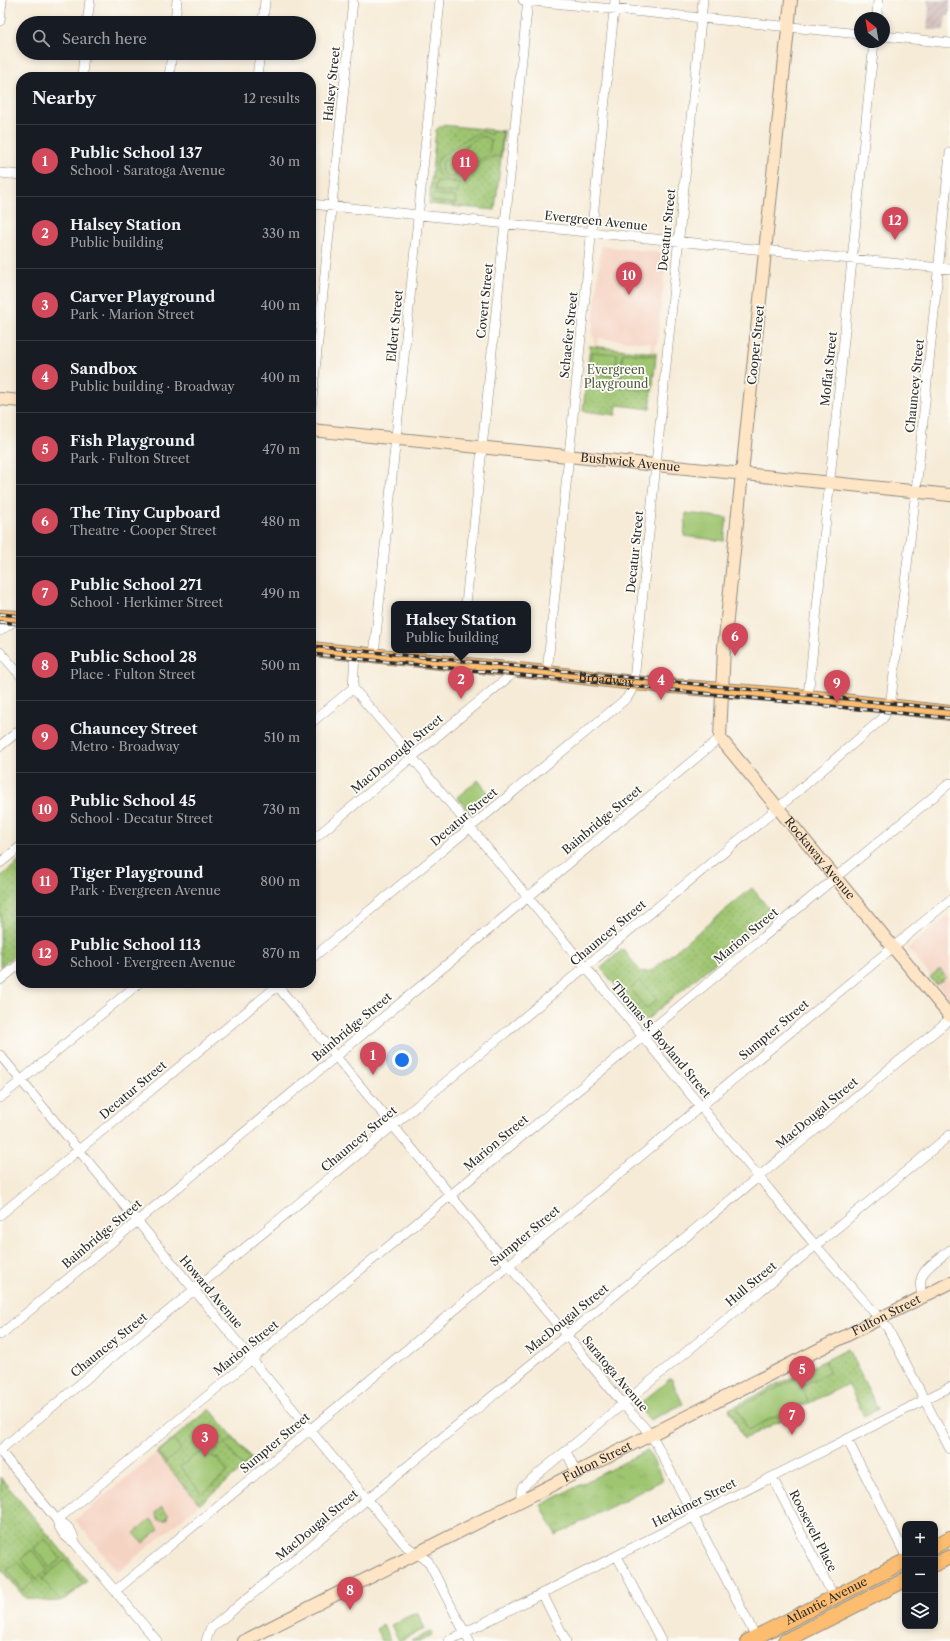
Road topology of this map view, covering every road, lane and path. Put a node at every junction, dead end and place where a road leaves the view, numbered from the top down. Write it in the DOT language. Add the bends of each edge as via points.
graph roads {
  1 [pos="2,0"];
  2 [pos="90,0"];
  3 [pos="177,0"];
  4 [pos="265,0"];
  5 [pos="353,0"];
  6 [pos="440,0"];
  7 [pos="523,0"];
  8 [pos="528,0"];
  9 [pos="703,0"];
  10 [pos="791,0"];
  11 [pos="878,0"];
  12 [pos="615,5"];
  13 [pos="877,12"];
  14 [pos="88,16"];
  15 [pos="176,16"];
  16 [pos="263,16"];
  17 [pos="701,18"];
  18 [pos="0,21"];
  19 [pos="788,26"];
  20 [pos="854,33"];
  21 [pos="890,37"];
  22 [pos="950,43"];
  23 [pos="873,48"];
  24 [pos="83,60"];
  25 [pos="171,60"];
  26 [pos="259,60"];
  27 [pos="82,72"];
  28 [pos="170,72"];
  29 [pos="258,72"];
  30 [pos="950,153"];
  31 [pos="0,173"];
  32 [pos="16,175"];
  33 [pos="316,204"];
  34 [pos="332,206"];
  35 [pos="418,215"];
  36 [pos="505,224"];
  37 [pos="592,232"];
  38 [pos="678,241"];
  39 [pos="765,250"];
  40 [pos="852,259"];
  41 [pos="939,268"];
  42 [pos="950,269"];
  43 [pos="316,361"];
  44 [pos="0,399"];
  45 [pos="16,401"];
  46 [pos="316,430"];
  47 [pos="396,438"];
  48 [pos="482,447"];
  49 [pos="569,456"];
  50 [pos="656,465"];
  51 [pos="743,474"];
  52 [pos="830,482"];
  53 [pos="916,491"];
  54 [pos="950,494"];
  55 [pos="466,601"];
  56 [pos="0,617"];
  57 [pos="16,617"];
  58 [pos="16,620"];
  59 [pos="0,631"];
  60 [pos="316,649"];
  61 [pos="0,652"];
  62 [pos="355,653"];
  63 [pos="374,655"];
  64 [pos="460,657"];
  65 [pos="16,670"];
  66 [pos="517,670"];
  67 [pos="548,673"];
  68 [pos="634,683"];
  69 [pos="353,688"];
  70 [pos="722,690"];
  71 [pos="808,698"];
  72 [pos="890,707"];
  73 [pos="950,713"];
  74 [pos="316,719"];
  75 [pos="16,733"];
  76 [pos="720,738"];
  77 [pos="0,746"];
  78 [pos="412,757"];
  79 [pos="950,783"];
  80 [pos="778,808"];
  81 [pos="470,828"];
  82 [pos="316,836"];
  83 [pos="16,850"];
  84 [pos="0,863"];
  85 [pos="835,878"];
  86 [pos="528,897"];
  87 [pos="950,900"];
  88 [pos="893,947"];
  89 [pos="316,955"];
  90 [pos="16,967"];
  91 [pos="586,967"];
  92 [pos="0,980"];
  93 [pos="133,988"];
  94 [pos="273,988"];
  95 [pos="281,988"];
  96 [pos="950,1017"];
  97 [pos="643,1037"];
  98 [pos="0,1055"];
  99 [pos="335,1056"];
  100 [pos="21,1081"];
  101 [pos="0,1098"];
  102 [pos="701,1106"];
  103 [pos="393,1126"];
  104 [pos="950,1135"];
  105 [pos="79,1151"];
  106 [pos="759,1177"];
  107 [pos="451,1196"];
  108 [pos="0,1215"];
  109 [pos="136,1220"];
  110 [pos="816,1246"];
  111 [pos="950,1250"];
  112 [pos="508,1266"];
  113 [pos="950,1283"];
  114 [pos="194,1290"];
  115 [pos="923,1297"];
  116 [pos="880,1319"];
  117 [pos="0,1335"];
  118 [pos="566,1335"];
  119 [pos="251,1359"];
  120 [pos="950,1386"];
  121 [pos="925,1399"];
  122 [pos="624,1405"];
  123 [pos="310,1430"];
  124 [pos="650,1434"];
  125 [pos="847,1438"];
  126 [pos="950,1449"];
  127 [pos="0,1450"];
  128 [pos="566,1451"];
  129 [pos="576,1472"];
  130 [pos="772,1477"];
  131 [pos="367,1499"];
  132 [pos="520,1501"];
  133 [pos="695,1516"];
  134 [pos="57,1520"];
  135 [pos="950,1538"];
  136 [pos="938,1544"];
  137 [pos="902,1548"];
  138 [pos="417,1553"];
  139 [pos="617,1556"];
  140 [pos="950,1557"];
  141 [pos="902,1563"];
  142 [pos="938,1563"];
  143 [pos="902,1582"];
  144 [pos="115,1591"];
  145 [pos="542,1593"];
  146 [pos="834,1597"];
  147 [pos="467,1637"];
  148 [pos="754,1640"];
  149 [pos="157,1641"];
  150 [pos="206,1641"];
  151 [pos="244,1641"];
  152 [pos="448,1641"];
  153 [pos="566,1641"];
  154 [pos="661,1641"];
  155 [pos="785,1641"];
  1 -- 18 [label="street"];
  2 -- 14 [label="street"];
  3 -- 15 [label="street"];
  4 -- 16 [label="street"];
  5 -- 34 [label="street, Halsey Street"];
  6 -- 35 [label="street, Eldert Street"];
  7 -- 8 [label="street"];
  8 -- 12 [label="street"];
  8 -- 36 [label="street, Covert Street"];
  9 -- 17 [label="street, Decatur Street"];
  10 -- 19 [label="main road, Cooper Street"];
  11 -- 13 [label="street"];
  12 -- 17 [label="street"];
  12 -- 37 [label="street, Schaefer Street"];
  17 -- 19 [label="street"];
  17 -- 38 [label="street, Decatur Street"];
  19 -- 20 [label="street"];
  19 -- 39 [label="main road, Cooper Street"];
  21 -- 22 [label="street"];
  23 -- 40 [label="street, Moffat Street"];
  24 -- 27 [label="street"];
  25 -- 28 [label="street"];
  26 -- 29 [label="street"];
  30 -- 41 [label="street, Chauncey Street"];
  31 -- 32 [label="street"];
  33 -- 34 [label="street, Evergreen Avenue"];
  34 -- 35 [label="street, Evergreen Avenue"];
  34 -- 43 [label="street, Halsey Street"];
  35 -- 36 [label="street, Evergreen Avenue"];
  35 -- 47 [label="street, Eldert Street"];
  36 -- 37 [label="street, Evergreen Avenue"];
  36 -- 48 [label="street, Covert Street"];
  37 -- 38 [label="street, Evergreen Avenue"];
  37 -- 49 [label="street, Schaefer Street"];
  38 -- 39 [label="street, Evergreen Avenue"];
  38 -- 50 [label="street, Decatur Street"];
  39 -- 40 [label="street, Evergreen Avenue"];
  39 -- 51 [label="main road, Cooper Street"];
  40 -- 41 [label="street, Evergreen Avenue"];
  40 -- 52 [label="street, Moffat Street"];
  41 -- 42 [label="street, Evergreen Avenue"];
  41 -- 53 [label="street, Chauncey Street"];
  44 -- 45 [label="main road"];
  46 -- 47 [label="main road, Bushwick Avenue"];
  47 -- 48 [label="main road, Bushwick Avenue"];
  47 -- 63 [label="street, Eldert Street"];
  48 -- 49 [label="main road, Bushwick Avenue"];
  48 -- 55 [label="street, Covert Street"];
  49 -- 50 [label="main road, Bushwick Avenue"];
  49 -- 67 [label="street, Schaefer Street"];
  50 -- 51 [label="main road, Bushwick Avenue"];
  50 -- 68 [label="street, Decatur Street"];
  51 -- 52 [label="main road, Bushwick Avenue"];
  51 -- 70 [label="main road, Cooper Street" via="724,648"];
  52 -- 53 [label="main road, Bushwick Avenue"];
  52 -- 71 [label="street, Moffat Street"];
  53 -- 54 [label="main road, Bushwick Avenue"];
  53 -- 72 [label="street, Chauncey Street"];
  56 -- 57 [label="main road"];
  58 -- 59 [label="street"];
  60 -- 62 [label="main road, Broadway"];
  61 -- 65 [label="street"];
  62 -- 63 [label="main road, Broadway"];
  62 -- 69 [label="street"];
  63 -- 64 [label="main road, Broadway"];
  64 -- 66 [label="main road, Broadway"];
  66 -- 67 [label="main road, Broadway"];
  66 -- 78 [label="street, MacDonough Street"];
  67 -- 68 [label="main road, Broadway"];
  68 -- 70 [label="main road, Broadway"];
  68 -- 81 [label="street, Decatur Street" via="627,698"];
  69 -- 74 [label="street"];
  69 -- 78 [label="street, Thomas S. Boyland Street"];
  70 -- 71 [label="main road, Broadway"];
  70 -- 76 [label="main road"];
  71 -- 72 [label="main road, Broadway"];
  72 -- 73 [label="main road, Broadway"];
  72 -- 80 [label="street, Chauncey Street" via="883,718"];
  75 -- 77 [label="street"];
  76 -- 80 [label="main road, Rockaway Avenue"];
  76 -- 86 [label="street, Bainbridge Street"];
  78 -- 81 [label="street, Thomas S. Boyland Street"];
  78 -- 82 [label="street, MacDonough Street"];
  79 -- 85 [label="street, Marion Street"];
  80 -- 85 [label="main road, Rockaway Avenue"];
  80 -- 91 [label="street, Chauncey Street"];
  81 -- 86 [label="street, Thomas S. Boyland Street"];
  81 -- 89 [label="street, Decatur Street"];
  83 -- 84 [label="street"];
  85 -- 88 [label="main road, Rockaway Avenue"];
  85 -- 97 [label="street, Marion Street"];
  86 -- 91 [label="street, Thomas S. Boyland Street"];
  86 -- 99 [label="street, Bainbridge Street"];
  87 -- 88 [label="street, Sumpter Street"];
  88 -- 96 [label="main road, Rockaway Avenue"];
  88 -- 102 [label="street, Sumpter Street"];
  90 -- 92 [label="street"];
  91 -- 97 [label="street, Thomas S. Boyland Street"];
  91 -- 103 [label="street, Chauncey Street"];
  93 -- 100 [label="street"];
  94 -- 105 [label="street, Decatur Street"];
  95 -- 99 [label="street, Saratoga Avenue"];
  96 -- 106 [label="street, MacDougal Street"];
  97 -- 102 [label="street, Thomas S. Boyland Street"];
  97 -- 107 [label="street, Marion Street"];
  98 -- 100 [label="street, Howard Avenue"];
  99 -- 103 [label="street, Saratoga Avenue"];
  99 -- 109 [label="street, Bainbridge Street"];
  100 -- 101 [label="street"];
  100 -- 105 [label="street, Howard Avenue"];
  102 -- 106 [label="street, Thomas S. Boyland Street"];
  102 -- 112 [label="street, Sumpter Street"];
  103 -- 107 [label="street, Saratoga Avenue"];
  103 -- 114 [label="street, Chauncey Street"];
  104 -- 110 [label="street, Hull Street"];
  105 -- 108 [label="street, Decatur Street"];
  105 -- 109 [label="street, Howard Avenue"];
  106 -- 110 [label="street, Thomas S. Boyland Street"];
  106 -- 118 [label="street, MacDougal Street"];
  107 -- 112 [label="street, Saratoga Avenue"];
  107 -- 119 [label="street, Marion Street"];
  109 -- 114 [label="street, Howard Avenue"];
  109 -- 117 [label="street, Bainbridge Street"];
  110 -- 116 [label="street, Thomas S. Boyland Street"];
  110 -- 122 [label="street, Hull Street"];
  111 -- 115 [label="street" via="921,1276 919,1285"];
  112 -- 118 [label="street, Saratoga Avenue"];
  112 -- 123 [label="street, Sumpter Street"];
  113 -- 115 [label="main road, Fulton Street"];
  114 -- 119 [label="street, Howard Avenue"];
  114 -- 127 [label="street, Chauncey Street"];
  115 -- 116 [label="main road, Fulton Street"];
  116 -- 121 [label="street, Thomas S. Boyland Street" via="891,1333"];
  116 -- 124 [label="main road, Fulton Street"];
  118 -- 122 [label="street, Saratoga Avenue"];
  118 -- 131 [label="street, MacDougal Street"];
  119 -- 123 [label="street, Howard Avenue"];
  119 -- 134 [label="street, Marion Street"];
  120 -- 121 [label="street, Herkimer Street"];
  121 -- 125 [label="street, Herkimer Street"];
  121 -- 126 [label="street, Thomas S. Boyland Street"];
  122 -- 124 [label="street, Saratoga Avenue"];
  122 -- 128 [label="street, Hull Street"];
  123 -- 131 [label="street, Howard Avenue"];
  123 -- 144 [label="street, Sumpter Street"];
  124 -- 129 [label="main road, Fulton Street"];
  124 -- 133 [label="street, Saratoga Avenue"];
  125 -- 130 [label="street, Herkimer Street"];
  125 -- 137 [label="street"];
  127 -- 134 [label="street"];
  128 -- 129 [label="street"];
  128 -- 132 [label="street, Hull Street" via="522,1487"];
  129 -- 132 [label="main road, Fulton Street"];
  130 -- 133 [label="street, Herkimer Street"];
  130 -- 146 [label="street, Roosevelt Place"];
  131 -- 138 [label="street, Howard Avenue" via="406,1546"];
  131 -- 150 [label="street, MacDougal Street" via="210,1629"];
  132 -- 138 [label="main road, Fulton Street"];
  133 -- 139 [label="street, Herkimer Street"];
  133 -- 148 [label="street, Saratoga Avenue"];
  134 -- 144 [label="street" via="66,1538 75,1543"];
  135 -- 136 [label="main road"];
  138 -- 147 [label="street, Howard Avenue" via="428,1561"];
  138 -- 151 [label="main road, Fulton Street"];
  139 -- 145 [label="street, Herkimer Street"];
  139 -- 154 [label="street"];
  140 -- 142 [label="main road"];
  141 -- 146 [label="main road, Atlantic Avenue"];
  143 -- 155 [label="main road, Atlantic Avenue"];
  144 -- 149 [label="street"];
  145 -- 147 [label="street, Herkimer Street"];
  145 -- 153 [label="street"];
  146 -- 148 [label="main road, Atlantic Avenue"];
  147 -- 152 [label="street, Herkimer Street"];
}
